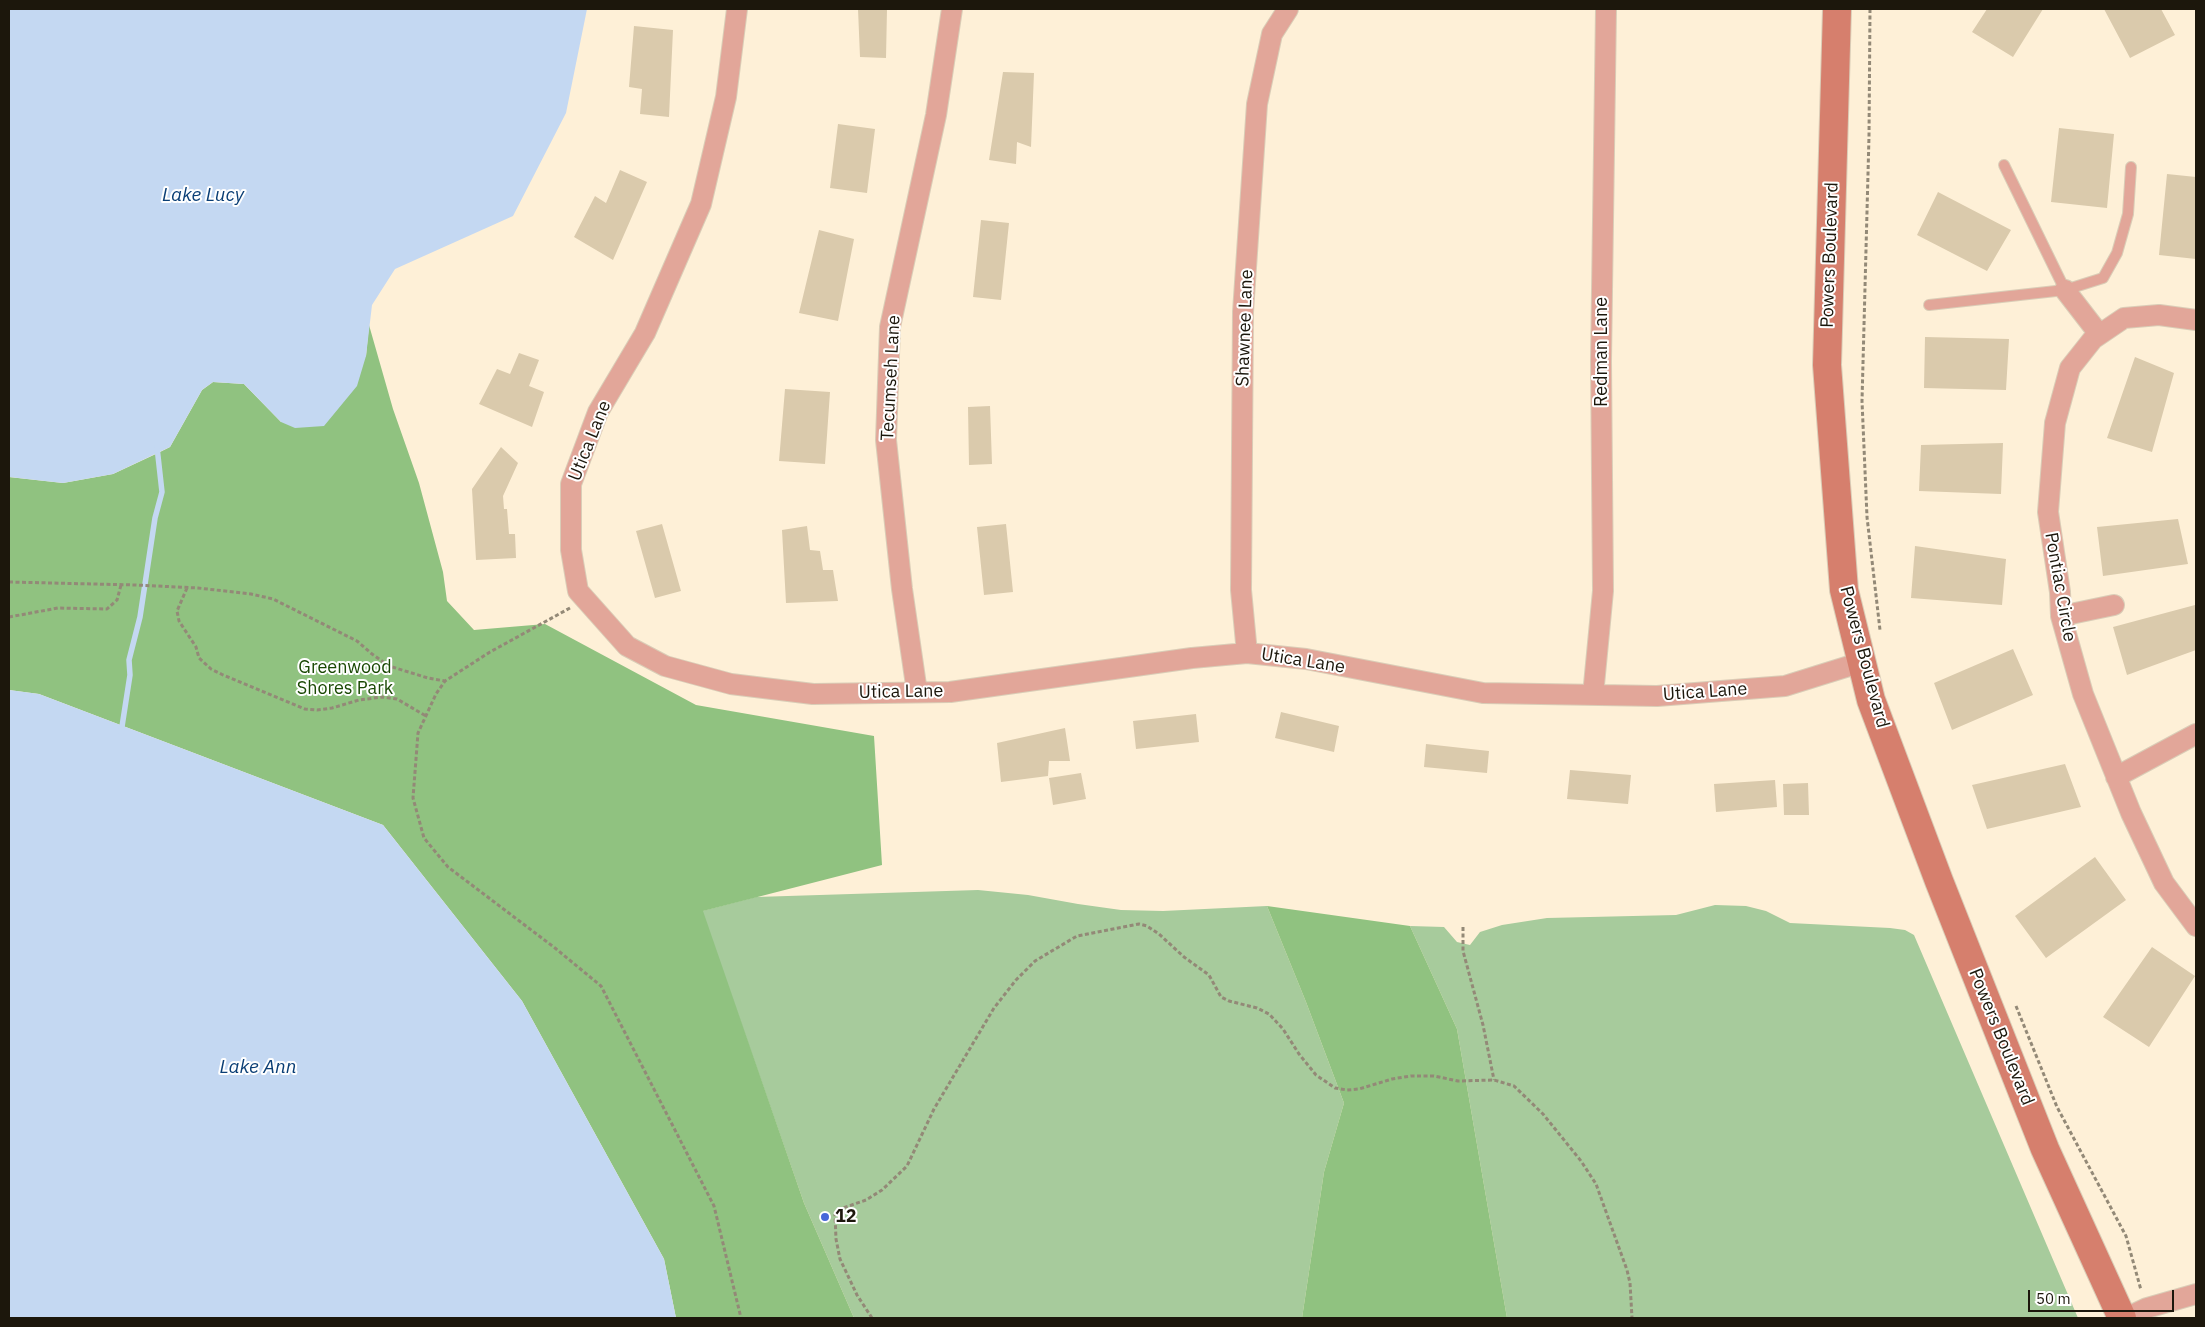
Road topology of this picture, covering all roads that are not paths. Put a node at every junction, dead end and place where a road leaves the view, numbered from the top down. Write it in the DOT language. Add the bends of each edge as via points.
graph roads {
  1 [pos="737,9"];
  2 [pos="952,9"];
  3 [pos="1288,9"];
  4 [pos="1606,9"];
  5 [pos="1837,9"];
  6 [pos="2004,165"];
  7 [pos="2131,167"];
  8 [pos="2065,290"];
  9 [pos="1928,305"];
  10 [pos="2196,320"];
  11 [pos="2100,334"];
  12 [pos="2114,605"];
  13 [pos="2061,616"];
  14 [pos="1247,653"];
  15 [pos="1862,662"];
  16 [pos="916,692"];
  17 [pos="1593,694"];
  18 [pos="2196,734"];
  19 [pos="2116,777"];
  20 [pos="2196,926"];
  21 [pos="2196,1294"];
  22 [pos="2134,1313"];
  23 [pos="2126,1318"];
  1 -- 16 [label="street, Utica Lane" via="726,97 701,204 645,333 598,412 570,484 571,550 578,591 627,646 665,666 731,684 813,694"];
  2 -- 16 [label="street, Tecumseh Lane" via="936,115 890,327 886,440"];
  3 -- 14 [label="street, Shawnee Lane" via="1272,34 1258,104 1243,312 1241,590"];
  4 -- 17 [label="street, Redman Lane" via="1601,361 1603,591"];
  5 -- 15 [label="main road, Powers Boulevard" via="1827,365 1844,590"];
  6 -- 8 [label="lane"];
  7 -- 8 [label="lane" via="2128,214 2117,253 2103,278"];
  8 -- 9 [label="lane"];
  8 -- 11 [label="street"];
  10 -- 11 [label="street, Pontiac Circle" via="2159,315 2124,318"];
  11 -- 13 [label="street, Pontiac Circle" via="2070,368 2055,423 2048,512"];
  12 -- 13 [label="street"];
  13 -- 19 [label="street, Pontiac Circle" via="2083,694"];
  14 -- 16 [label="street, Utica Lane" via="950,692"];
  14 -- 17 [label="street, Utica Lane" via="1306,660 1483,693"];
  15 -- 17 [label="street, Utica Lane" via="1785,686 1657,696"];
  15 -- 22 [label="main road, Powers Boulevard" via="1871,700 2041,1140"];
  18 -- 19 [label="street"];
  19 -- 20 [label="street, Pontiac Circle" via="2164,883"];
  21 -- 22 [label="street"];
  22 -- 23 [label="street"];
}
